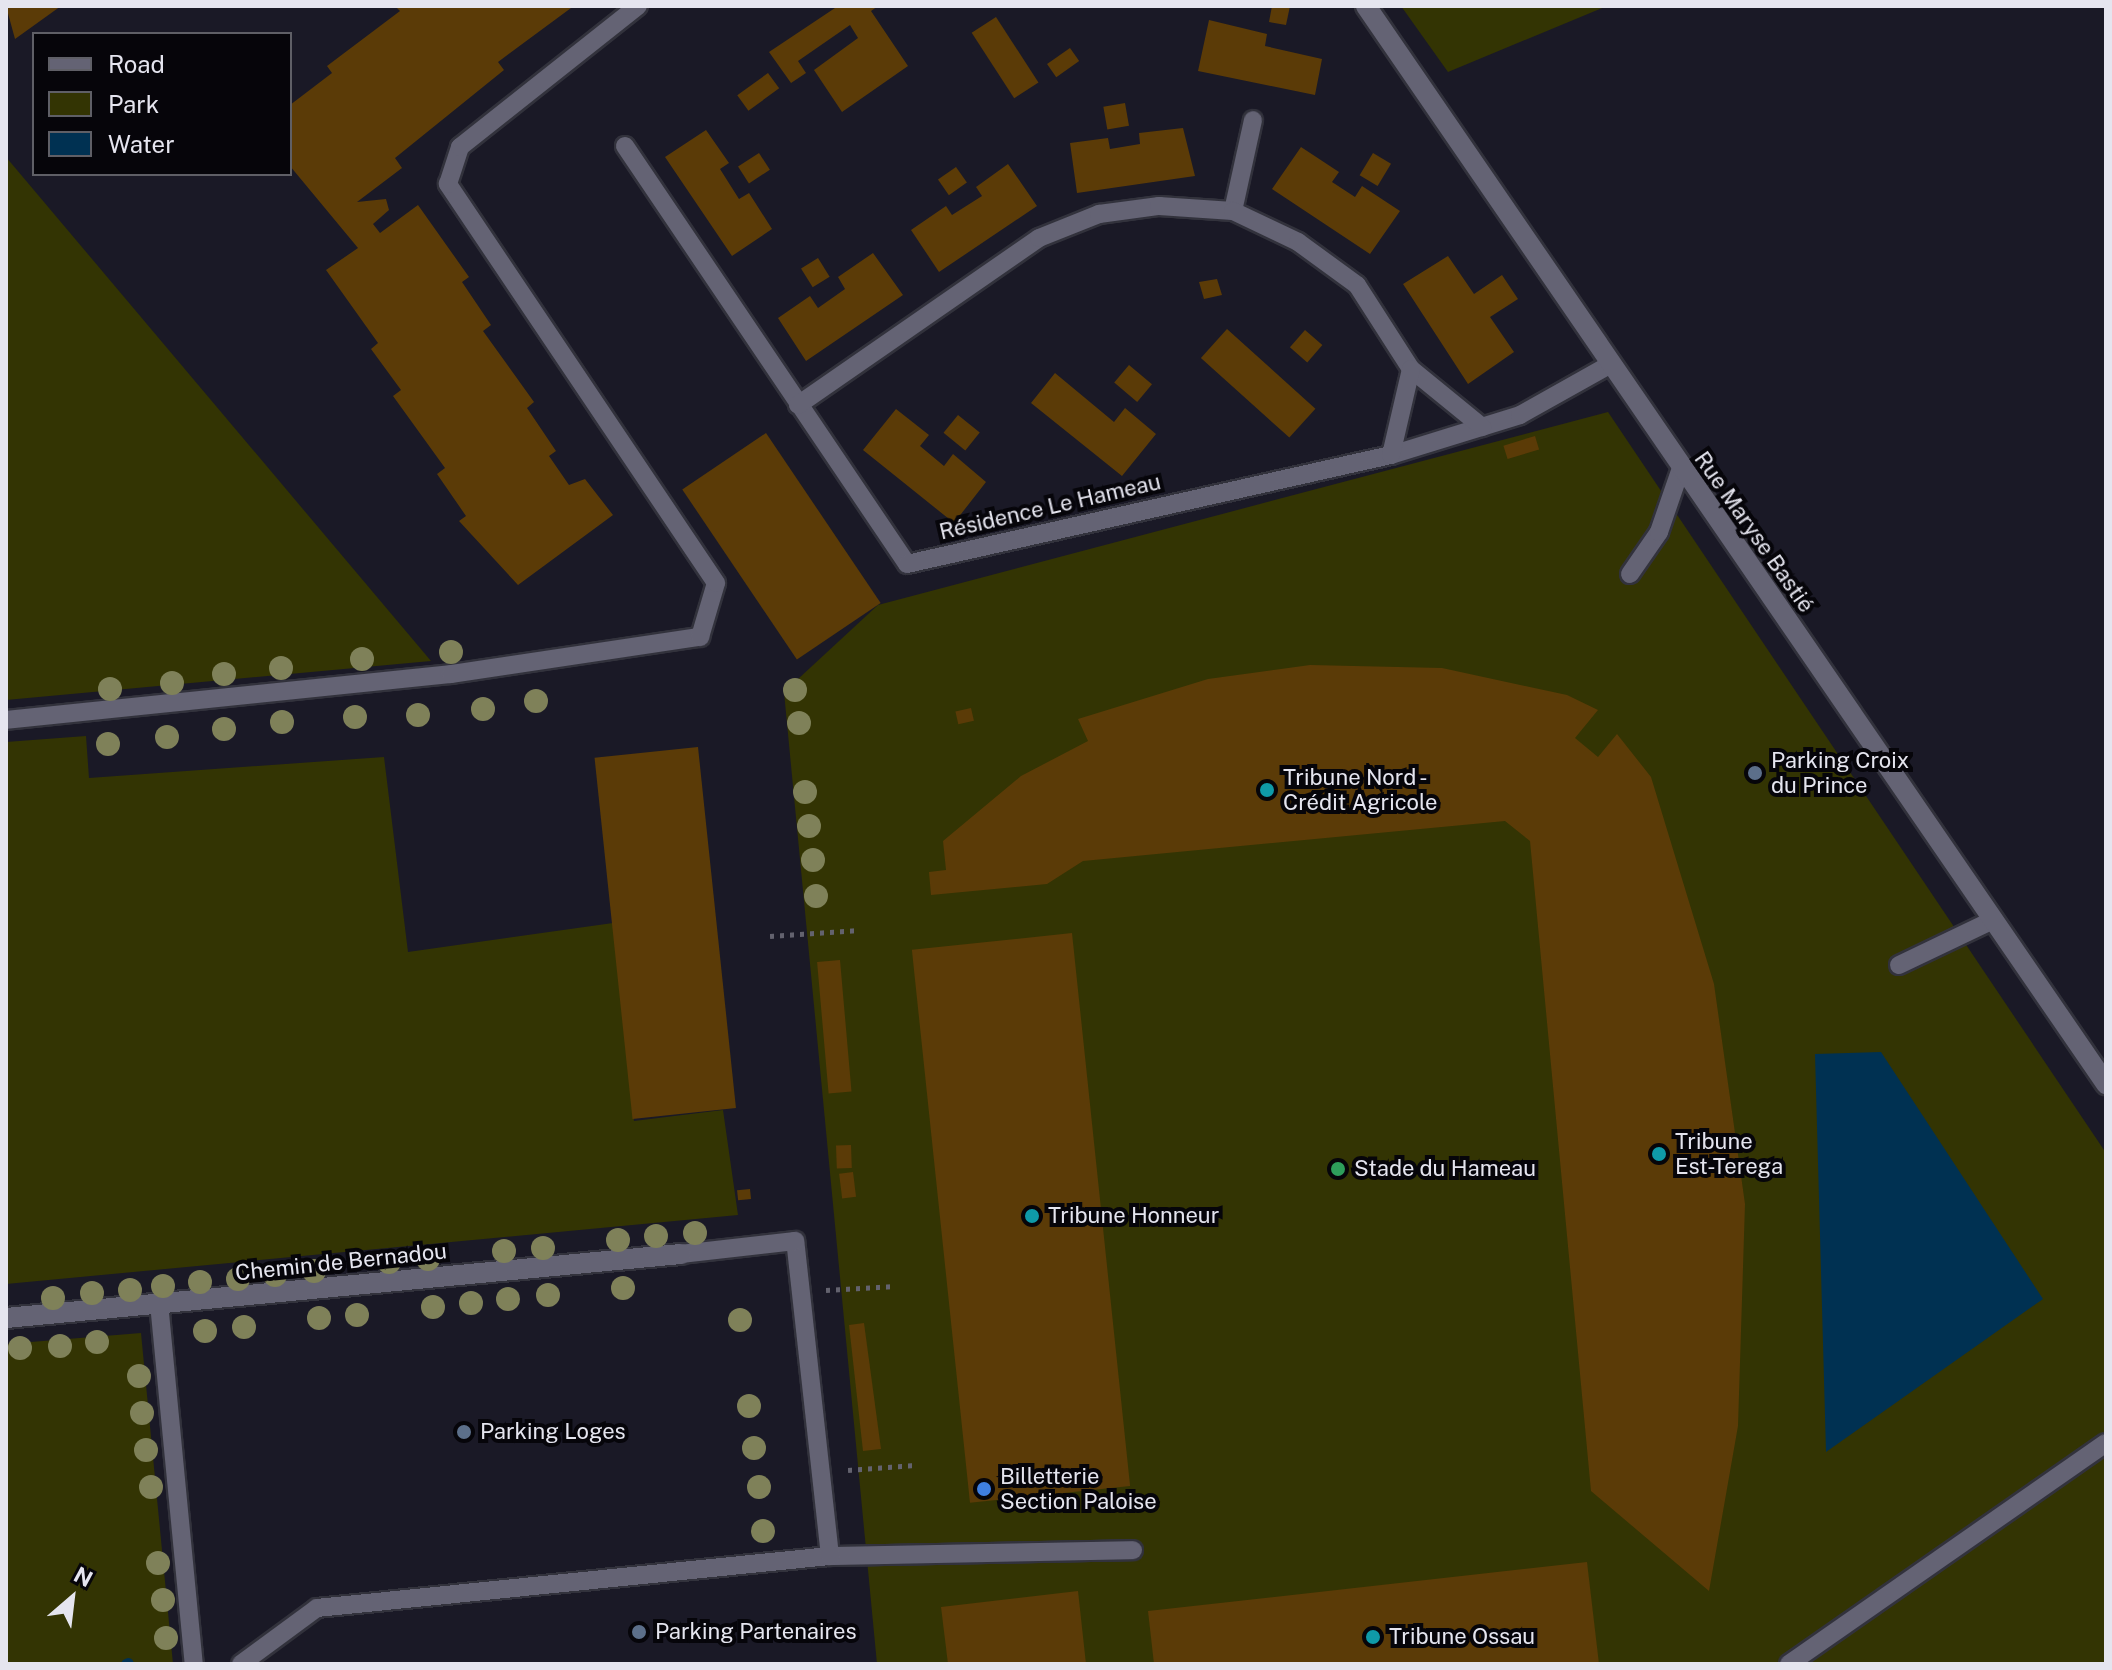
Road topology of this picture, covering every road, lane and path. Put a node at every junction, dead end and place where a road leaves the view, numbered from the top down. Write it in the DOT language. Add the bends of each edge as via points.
graph roads {
  1 [pos="638,6"];
  2 [pos="1366,6"];
  3 [pos="1253,120"];
  4 [pos="625,146"];
  5 [pos="1233,211"];
  6 [pos="1609,365"];
  7 [pos="1411,369"];
  8 [pos="798,405"];
  9 [pos="1482,427"];
  10 [pos="1391,455"];
  11 [pos="1681,468"];
  12 [pos="1630,574"];
  13 [pos="6,720"];
  14 [pos="1993,920"];
  15 [pos="860,930"];
  16 [pos="770,936"];
  17 [pos="1899,965"];
  18 [pos="2106,1084"];
  19 [pos="681,1254"];
  20 [pos="896,1286"];
  21 [pos="800,1291"];
  22 [pos="159,1303"];
  23 [pos="6,1318"];
  24 [pos="2106,1443"];
  25 [pos="915,1465"];
  26 [pos="821,1470"];
  27 [pos="1133,1550"];
  28 [pos="830,1556"];
  29 [pos="194,1664"];
  30 [pos="241,1664"];
  31 [pos="1789,1664"];
  1 -- 13 [label="lane" via="460,147 448,184 716,583 700,637 451,674"];
  2 -- 6 [label="street, Rue Maryse Bastié"];
  3 -- 5 [label="lane"];
  4 -- 8 [label="lane, Résidence Le Hameau"];
  5 -- 7 [label="lane" via="1298,242 1357,285"];
  5 -- 8 [label="lane" via="1159,206 1099,214 1039,238"];
  6 -- 9 [label="lane, Résidence Le Hameau" via="1520,415"];
  6 -- 11 [label="street, Rue Maryse Bastié"];
  7 -- 9 [label="lane"];
  7 -- 10 [label="lane"];
  8 -- 10 [label="lane, Résidence Le Hameau" via="907,564"];
  9 -- 10 [label="lane, Résidence Le Hameau"];
  11 -- 12 [label="lane" via="1659,532"];
  11 -- 14 [label="street, Rue Maryse Bastié"];
  14 -- 17 [label="lane"];
  14 -- 18 [label="street, Rue Maryse Bastié"];
  15 -- 16 [label="path"];
  19 -- 21 [label="lane" via="795,1241"];
  19 -- 22 [label="street, Chemin de Bernadou"];
  20 -- 21 [label="path"];
  21 -- 26 [label="lane"];
  22 -- 23 [label="street, Chemin de Bernadou"];
  22 -- 29 [label="lane"];
  24 -- 31 [label="lane"];
  25 -- 26 [label="path"];
  26 -- 28 [label="lane"];
  27 -- 28 [label="lane"];
  28 -- 30 [label="lane" via="317,1608"];
}
